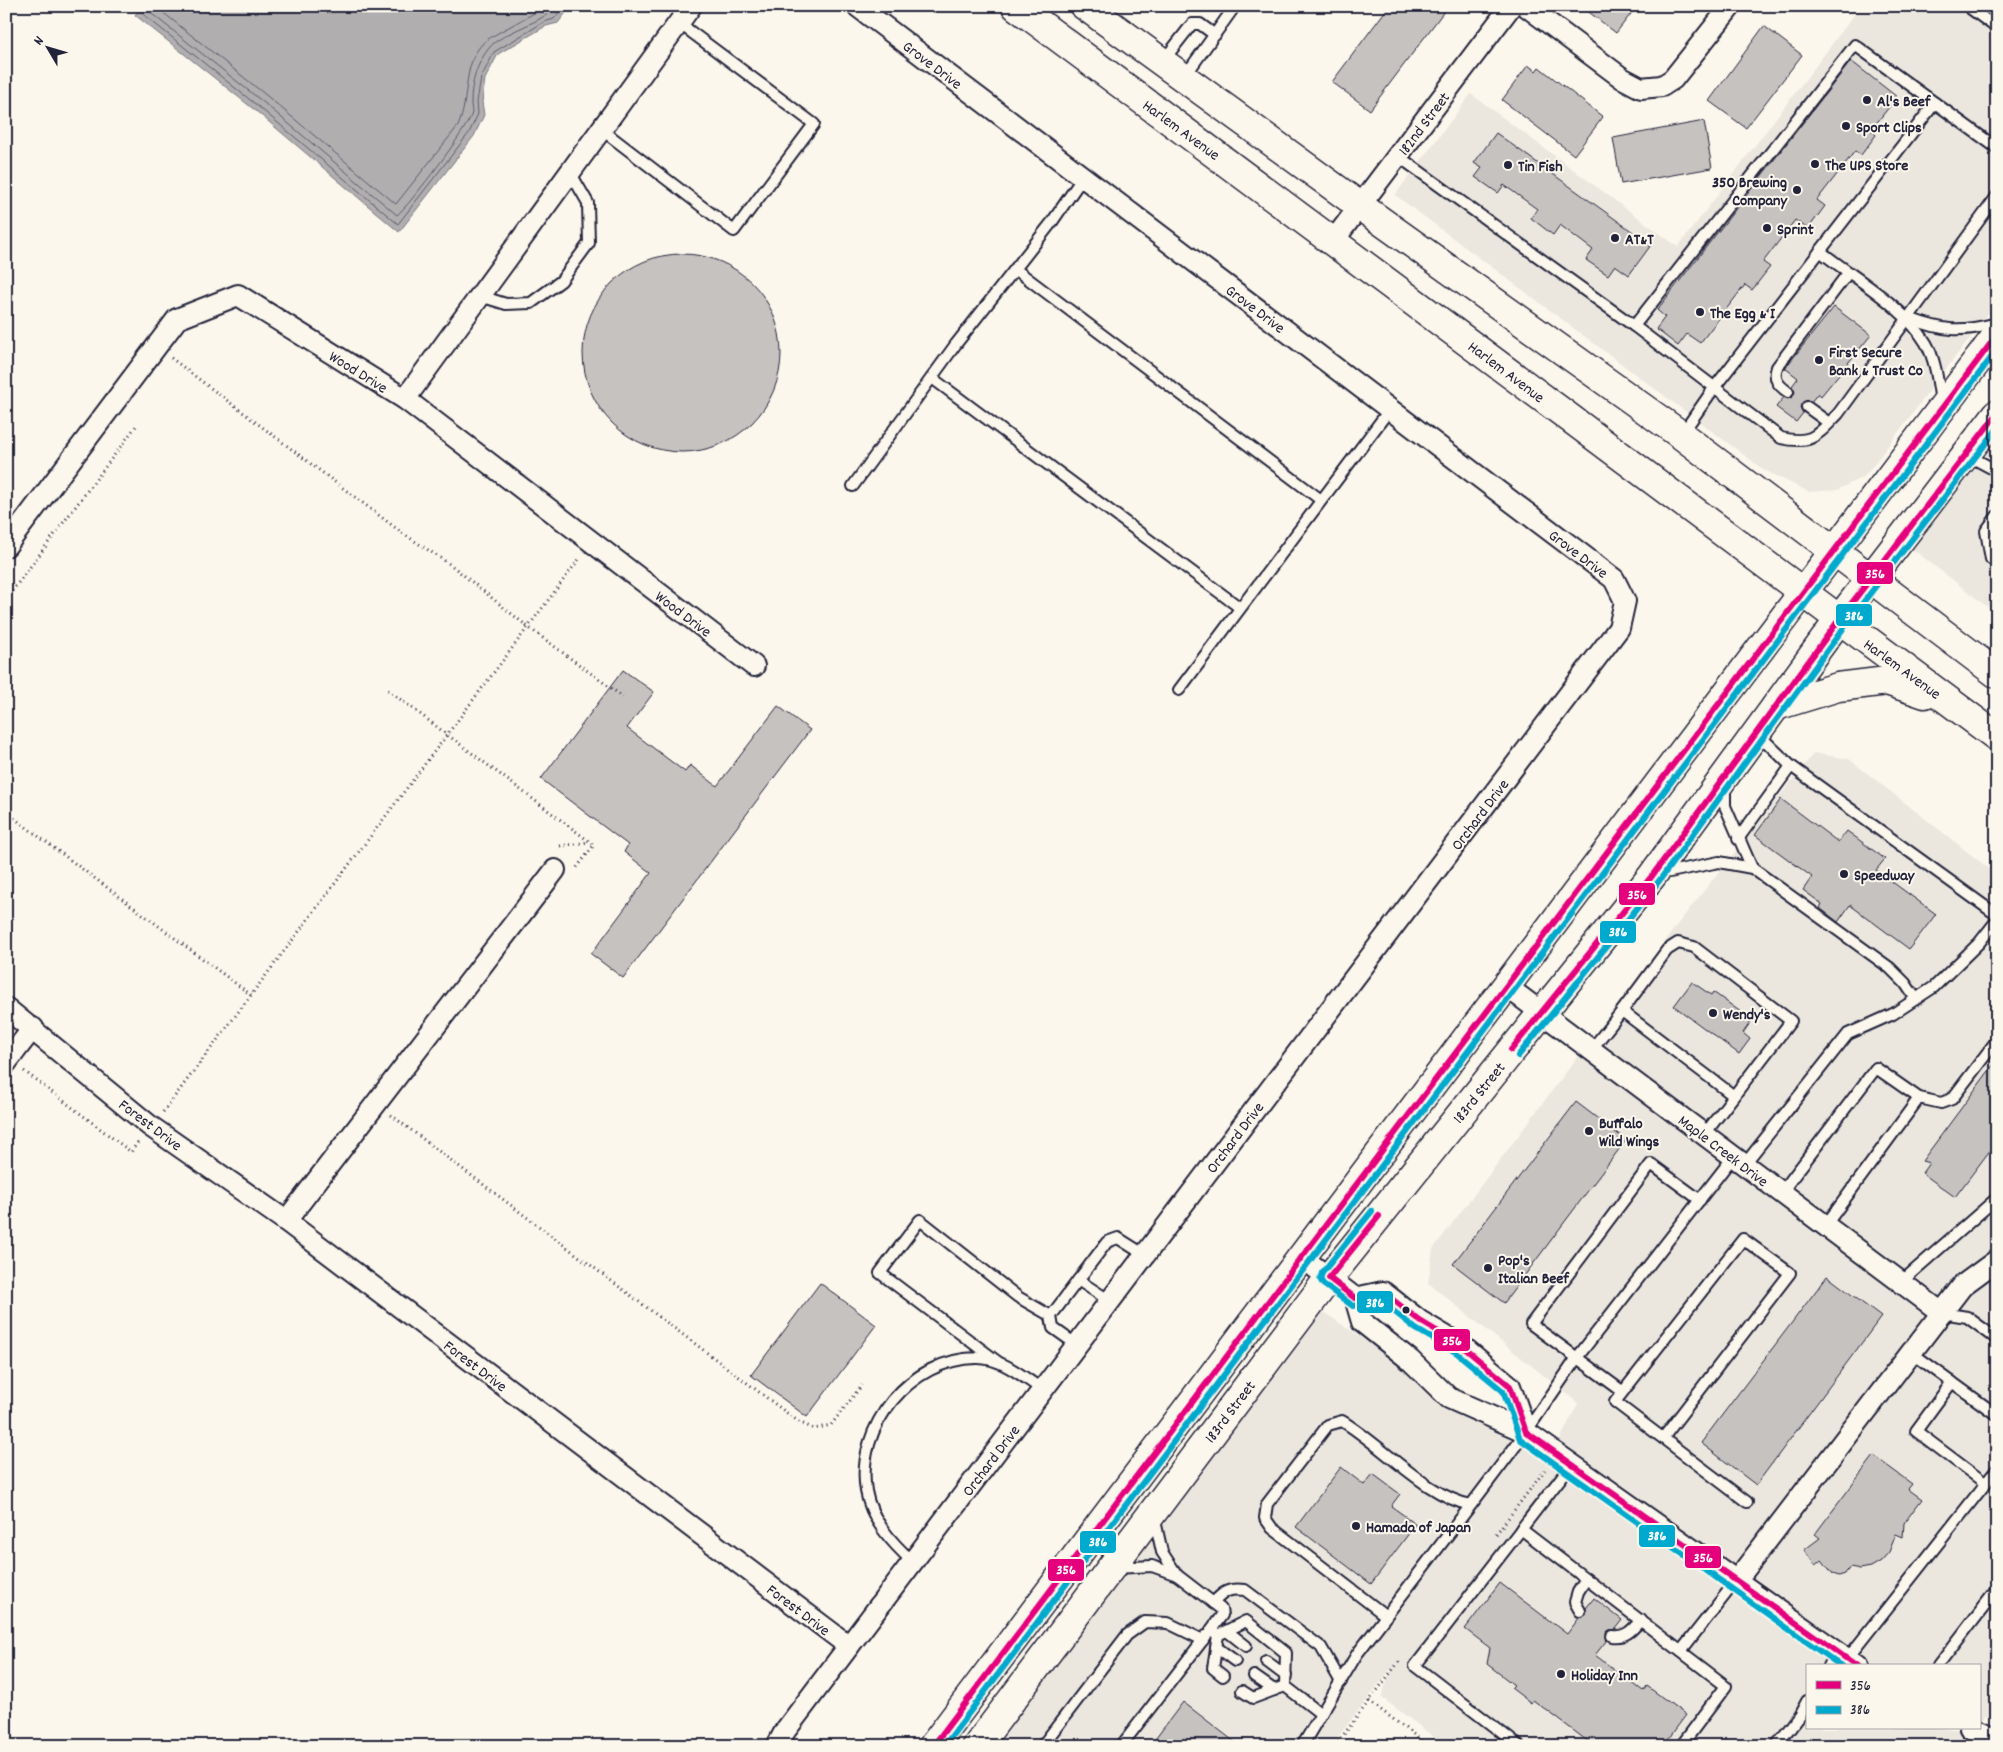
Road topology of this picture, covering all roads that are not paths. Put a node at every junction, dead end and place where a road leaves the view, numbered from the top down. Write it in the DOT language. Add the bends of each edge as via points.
graph roads {
  1 [pos="691,6"];
  2 [pos="857,6"];
  3 [pos="1016,6"];
  4 [pos="1085,6"];
  5 [pos="1235,6"];
  6 [pos="1511,6"];
  7 [pos="1526,6"];
  8 [pos="1731,6"];
  9 [pos="1967,6"];
  10 [pos="679,23"];
  11 [pos="1997,28"];
  12 [pos="1214,35"];
  13 [pos="1174,69"];
  14 [pos="1935,103"];
  15 [pos="601,130"];
  16 [pos="1996,146"];
  17 [pos="1398,156"];
  18 [pos="570,172"];
  19 [pos="1083,177"];
  20 [pos="1997,196"];
  21 [pos="1360,206"];
  22 [pos="1334,240"];
  23 [pos="1820,251"];
  24 [pos="1015,269"];
  25 [pos="1848,273"];
  26 [pos="480,296"];
  27 [pos="1908,318"];
  28 [pos="1997,323"];
  29 [pos="1634,326"];
  30 [pos="1997,336"];
  31 [pos="932,378"];
  32 [pos="1714,388"];
  33 [pos="1788,392"];
  34 [pos="405,399"];
  35 [pos="1807,407"];
  36 [pos="1943,408"];
  37 [pos="1390,409"];
  38 [pos="1997,414"];
  39 [pos="1829,423"];
  40 [pos="1682,435"];
  41 [pos="1966,455"];
  42 [pos="1997,471"];
  43 [pos="854,486"];
  44 [pos="1321,500"];
  45 [pos="1997,516"];
  46 [pos="6,546"];
  47 [pos="1833,551"];
  48 [pos="1997,563"];
  49 [pos="1870,579"];
  50 [pos="1801,593"];
  51 [pos="1239,607"];
  52 [pos="1838,621"];
  53 [pos="1620,628"];
  54 [pos="754,666"];
  55 [pos="1997,674"];
  56 [pos="1179,690"];
  57 [pos="1947,700"];
  58 [pos="1776,706"];
  59 [pos="1756,733"];
  60 [pos="1997,737"];
  61 [pos="1791,766"];
  62 [pos="1725,776"];
  63 [pos="1738,839"];
  64 [pos="1752,868"];
  65 [pos="562,873"];
  66 [pos="1652,876"];
  67 [pos="1997,915"];
  68 [pos="1997,920"];
  69 [pos="1506,986"];
  70 [pos="1916,999"];
  71 [pos="6,1008"];
  72 [pos="1622,1011"];
  73 [pos="1541,1013"];
  74 [pos="33,1028"];
  75 [pos="1997,1040"];
  76 [pos="1590,1050"];
  77 [pos="8,1061"];
  78 [pos="1734,1096"];
  79 [pos="1919,1098"];
  80 [pos="1704,1135"];
  81 [pos="1739,1161"];
  82 [pos="1781,1193"];
  83 [pos="1997,1198"];
  84 [pos="1700,1200"];
  85 [pos="286,1221"];
  86 [pos="1825,1226"];
  87 [pos="1145,1255"];
  88 [pos="1300,1256"];
  89 [pos="1997,1260"];
  90 [pos="1329,1278"];
  91 [pos="1078,1280"];
  92 [pos="1901,1282"];
  93 [pos="1356,1298"];
  94 [pos="1110,1302"];
  95 [pos="1942,1313"];
  96 [pos="1051,1316"];
  97 [pos="1997,1339"];
  98 [pos="1077,1345"];
  99 [pos="1912,1353"];
  100 [pos="1576,1359"];
  101 [pos="998,1362"];
  102 [pos="1952,1382"];
  103 [pos="1043,1390"];
  104 [pos="1622,1391"];
  105 [pos="1997,1415"];
  106 [pos="1526,1432"];
  107 [pos="1663,1438"];
  108 [pos="1571,1464"];
  109 [pos="1997,1469"];
  110 [pos="1985,1483"];
  111 [pos="1747,1502"];
  112 [pos="1472,1505"];
  113 [pos="1154,1511"];
  114 [pos="1522,1529"];
  115 [pos="913,1562"];
  116 [pos="1110,1569"];
  117 [pos="1177,1575"];
  118 [pos="1586,1579"];
  119 [pos="1736,1580"];
  120 [pos="1997,1589"];
  121 [pos="1213,1603"];
  122 [pos="1580,1611"];
  123 [pos="1386,1616"];
  124 [pos="1641,1620"];
  125 [pos="1218,1632"];
  126 [pos="1612,1636"];
  127 [pos="1203,1640"];
  128 [pos="849,1646"];
  129 [pos="1246,1646"];
  130 [pos="1216,1647"];
  131 [pos="1681,1651"];
  132 [pos="1235,1661"];
  133 [pos="1266,1661"];
  134 [pos="1842,1661"];
  135 [pos="1940,1664"];
  136 [pos="1223,1676"];
  137 [pos="1254,1676"];
  138 [pos="1286,1681"];
  139 [pos="1341,1682"];
  140 [pos="1274,1690"];
  141 [pos="1242,1691"];
  142 [pos="1806,1703"];
  143 [pos="1321,1714"];
  144 [pos="1974,1730"];
  145 [pos="1995,1742"];
  146 [pos="777,1746"];
  147 [pos="932,1746"];
  148 [pos="977,1746"];
  149 [pos="1042,1746"];
  150 [pos="1121,1746"];
  151 [pos="1302,1746"];
  152 [pos="1519,1746"];
  153 [pos="1681,1746"];
  154 [pos="1776,1746"];
  1 -- 10 [label="street"];
  2 -- 19 [label="street, Grove Drive"];
  3 -- 22 [label="street, Harlem Avenue"];
  4 -- 13 [label="street"];
  5 -- 12 [label="lane"];
  6 -- 17 [label="street, 182nd Street"];
  7 -- 8 [label="street" via="1622,78 1641,88 1662,86 1673,79"];
  9 -- 11 [label="lane"];
  10 -- 15 [label="street"];
  10 -- 15 [label="lane" via="814,124 734,231"];
  12 -- 13 [label="lane"];
  12 -- 13 [label="lane" via="1200,24 1192,24"];
  13 -- 21 [label="street"];
  14 -- 16 [label="lane"];
  14 -- 23 [label="lane"];
  14 -- 29 [label="lane" via="1855,45"];
  15 -- 18 [label="street"];
  17 -- 21 [label="street, 182nd Street"];
  17 -- 29 [label="lane"];
  18 -- 26 [label="street"];
  18 -- 26 [label="lane" via="588,203 589,243 561,281 531,303 506,304"];
  19 -- 24 [label="lane"];
  19 -- 37 [label="street, Grove Drive"];
  20 -- 27 [label="lane"];
  21 -- 22 [label="street, 182nd Street"];
  21 -- 40 [label="street"];
  22 -- 50 [label="street, Harlem Avenue"];
  23 -- 25 [label="lane"];
  23 -- 32 [label="lane"];
  24 -- 31 [label="lane"];
  24 -- 44 [label="lane"];
  25 -- 27 [label="lane"];
  25 -- 33 [label="lane" via="1778,367 1777,382"];
  26 -- 34 [label="street"];
  27 -- 28 [label="lane" via="1953,331"];
  27 -- 36 [label="lane" via="1927,344"];
  27 -- 39 [label="lane"];
  29 -- 32 [label="lane"];
  30 -- 36 [label="street"];
  31 -- 43 [label="lane"];
  31 -- 51 [label="lane"];
  32 -- 39 [label="lane" via="1781,438 1800,442 1818,435"];
  32 -- 40 [label="lane"];
  34 -- 46 [label="street, Wood Drive" via="238,295 177,319"];
  34 -- 54 [label="street, Wood Drive"];
  35 -- 39 [label="lane"];
  36 -- 47 [label="street"];
  37 -- 44 [label="lane"];
  37 -- 53 [label="street, Grove Drive" via="1614,579 1625,601"];
  38 -- 41 [label="street, 183rd Street"];
  40 -- 47 [label="street"];
  41 -- 42 [label="lane"];
  41 -- 49 [label="street, 183rd Street"];
  44 -- 51 [label="lane"];
  45 -- 48 [label="lane" via="1986,531 1991,559"];
  47 -- 49 [label="street"];
  47 -- 50 [label="street"];
  49 -- 52 [label="street, 183rd Street"];
  49 -- 55 [label="street"];
  50 -- 52 [label="street, Harlem Avenue"];
  50 -- 69 [label="street"];
  51 -- 56 [label="lane"];
  52 -- 57 [label="street, Harlem Avenue"];
  52 -- 58 [label="street, 183rd Street"];
  53 -- 87 [label="street, Orchard Drive"];
  57 -- 58 [label="street" via="1887,681 1838,687"];
  57 -- 60 [label="street, Harlem Avenue"];
  58 -- 59 [label="street, 183rd Street"];
  59 -- 61 [label="lane"];
  59 -- 62 [label="street, 183rd Street"];
  61 -- 63 [label="lane"];
  61 -- 67 [label="lane"];
  62 -- 63 [label="lane" via="1725,806"];
  62 -- 66 [label="street, 183rd Street"];
  63 -- 64 [label="lane"];
  64 -- 66 [label="lane" via="1719,862"];
  64 -- 70 [label="lane" via="1890,968"];
  65 -- 85 [label="street"];
  66 -- 73 [label="street, 183rd Street"];
  68 -- 70 [label="lane" via="1934,987"];
  69 -- 73 [label="street, Maple Creek Drive"];
  69 -- 88 [label="street"];
  70 -- 81 [label="lane" via="1893,1014 1848,1034"];
  71 -- 74 [label="street, Forest Drive"];
  72 -- 76 [label="lane"];
  72 -- 78 [label="lane"];
  72 -- 78 [label="lane" via="1667,950 1678,943 1694,947 1791,1021"];
  73 -- 76 [label="street, Maple Creek Drive"];
  73 -- 90 [label="street, 183rd Street"];
  74 -- 77 [label="street"];
  74 -- 85 [label="street, Forest Drive" via="150,1126"];
  75 -- 79 [label="lane" via="1952,1099 1941,1103"];
  76 -- 80 [label="street, Maple Creek Drive"];
  78 -- 80 [label="lane"];
  79 -- 82 [label="lane" via="1876,1068"];
  79 -- 86 [label="lane"];
  80 -- 81 [label="street, Maple Creek Drive"];
  81 -- 82 [label="street, Maple Creek Drive"];
  81 -- 84 [label="lane"];
  82 -- 86 [label="street, Maple Creek Drive"];
  83 -- 92 [label="lane"];
  84 -- 100 [label="lane"];
  84 -- 100 [label="lane" via="1651,1164 1531,1324"];
  85 -- 128 [label="street, Forest Drive"];
  86 -- 92 [label="street, Maple Creek Drive"];
  87 -- 91 [label="lane" via="1124,1240 1113,1239 1106,1242"];
  87 -- 94 [label="street, Orchard Drive"];
  88 -- 90 [label="street"];
  88 -- 147 [label="street"];
  89 -- 95 [label="street" via="1963,1285"];
  90 -- 93 [label="street"];
  90 -- 113 [label="street, 183rd Street"];
  91 -- 94 [label="lane"];
  91 -- 96 [label="lane"];
  92 -- 95 [label="street, Maple Creek Drive"];
  93 -- 106 [label="street" via="1362,1322 1410,1360 1449,1398"];
  93 -- 106 [label="street" via="1383,1292 1420,1321 1462,1346 1510,1386"];
  94 -- 98 [label="street, Orchard Drive"];
  95 -- 97 [label="lane" via="1967,1317"];
  95 -- 99 [label="street"];
  96 -- 98 [label="lane" via="1053,1328"];
  96 -- 101 [label="lane" via="1018,1297 920,1220 880,1273"];
  98 -- 103 [label="street, Orchard Drive"];
  99 -- 102 [label="lane"];
  99 -- 119 [label="street"];
  100 -- 104 [label="lane"];
  100 -- 106 [label="lane"];
  101 -- 103 [label="lane"];
  101 -- 115 [label="lane" via="976,1358 941,1364 914,1378 892,1400 872,1435 864,1462 866,1492 890,1541"];
  102 -- 105 [label="lane"];
  102 -- 110 [label="lane" via="1916,1431"];
  103 -- 115 [label="street, Orchard Drive"];
  104 -- 107 [label="lane" via="1615,1402"];
  104 -- 107 [label="lane" via="1742,1239 1790,1273"];
  106 -- 108 [label="street"];
  106 -- 112 [label="lane"];
  107 -- 111 [label="lane"];
  108 -- 114 [label="lane"];
  108 -- 119 [label="street"];
  109 -- 110 [label="lane"];
  110 -- 134 [label="lane"];
  112 -- 123 [label="lane"];
  112 -- 123 [label="lane" via="1458,1502 1435,1489 1342,1420 1328,1425 1267,1504 1265,1518 1272,1528"];
  113 -- 116 [label="street, 183rd Street"];
  113 -- 117 [label="lane" via="1162,1552"];
  114 -- 118 [label="lane"];
  114 -- 152 [label="lane" via="1415,1666"];
  115 -- 128 [label="street, Orchard Drive"];
  116 -- 117 [label="lane" via="1152,1566"];
  116 -- 148 [label="street, 183rd Street"];
  117 -- 121 [label="lane"];
  118 -- 122 [label="lane" via="1575,1602"];
  118 -- 124 [label="lane"];
  119 -- 131 [label="lane"];
  119 -- 134 [label="street"];
  120 -- 135 [label="lane"];
  121 -- 125 [label="lane" via="1221,1609"];
  121 -- 139 [label="lane" via="1224,1591 1233,1588 1246,1590 1321,1647"];
  123 -- 139 [label="lane"];
  124 -- 126 [label="lane" via="1629,1634"];
  124 -- 131 [label="lane"];
  125 -- 127 [label="lane"];
  125 -- 129 [label="lane"];
  125 -- 130 [label="lane"];
  125 -- 138 [label="lane" via="1246,1621 1286,1653"];
  127 -- 149 [label="lane" via="1168,1623 1145,1622 1127,1635"];
  127 -- 150 [label="lane"];
  128 -- 146 [label="street"];
  130 -- 132 [label="lane"];
  130 -- 136 [label="lane" via="1212,1668"];
  131 -- 153 [label="lane" via="1726,1686"];
  133 -- 138 [label="lane"];
  137 -- 140 [label="lane"];
  138 -- 140 [label="lane"];
  138 -- 143 [label="lane"];
  139 -- 143 [label="lane"];
  140 -- 141 [label="lane" via="1253,1698"];
  142 -- 154 [label="lane"];
  143 -- 151 [label="lane"];
  144 -- 145 [label="street"];
}
